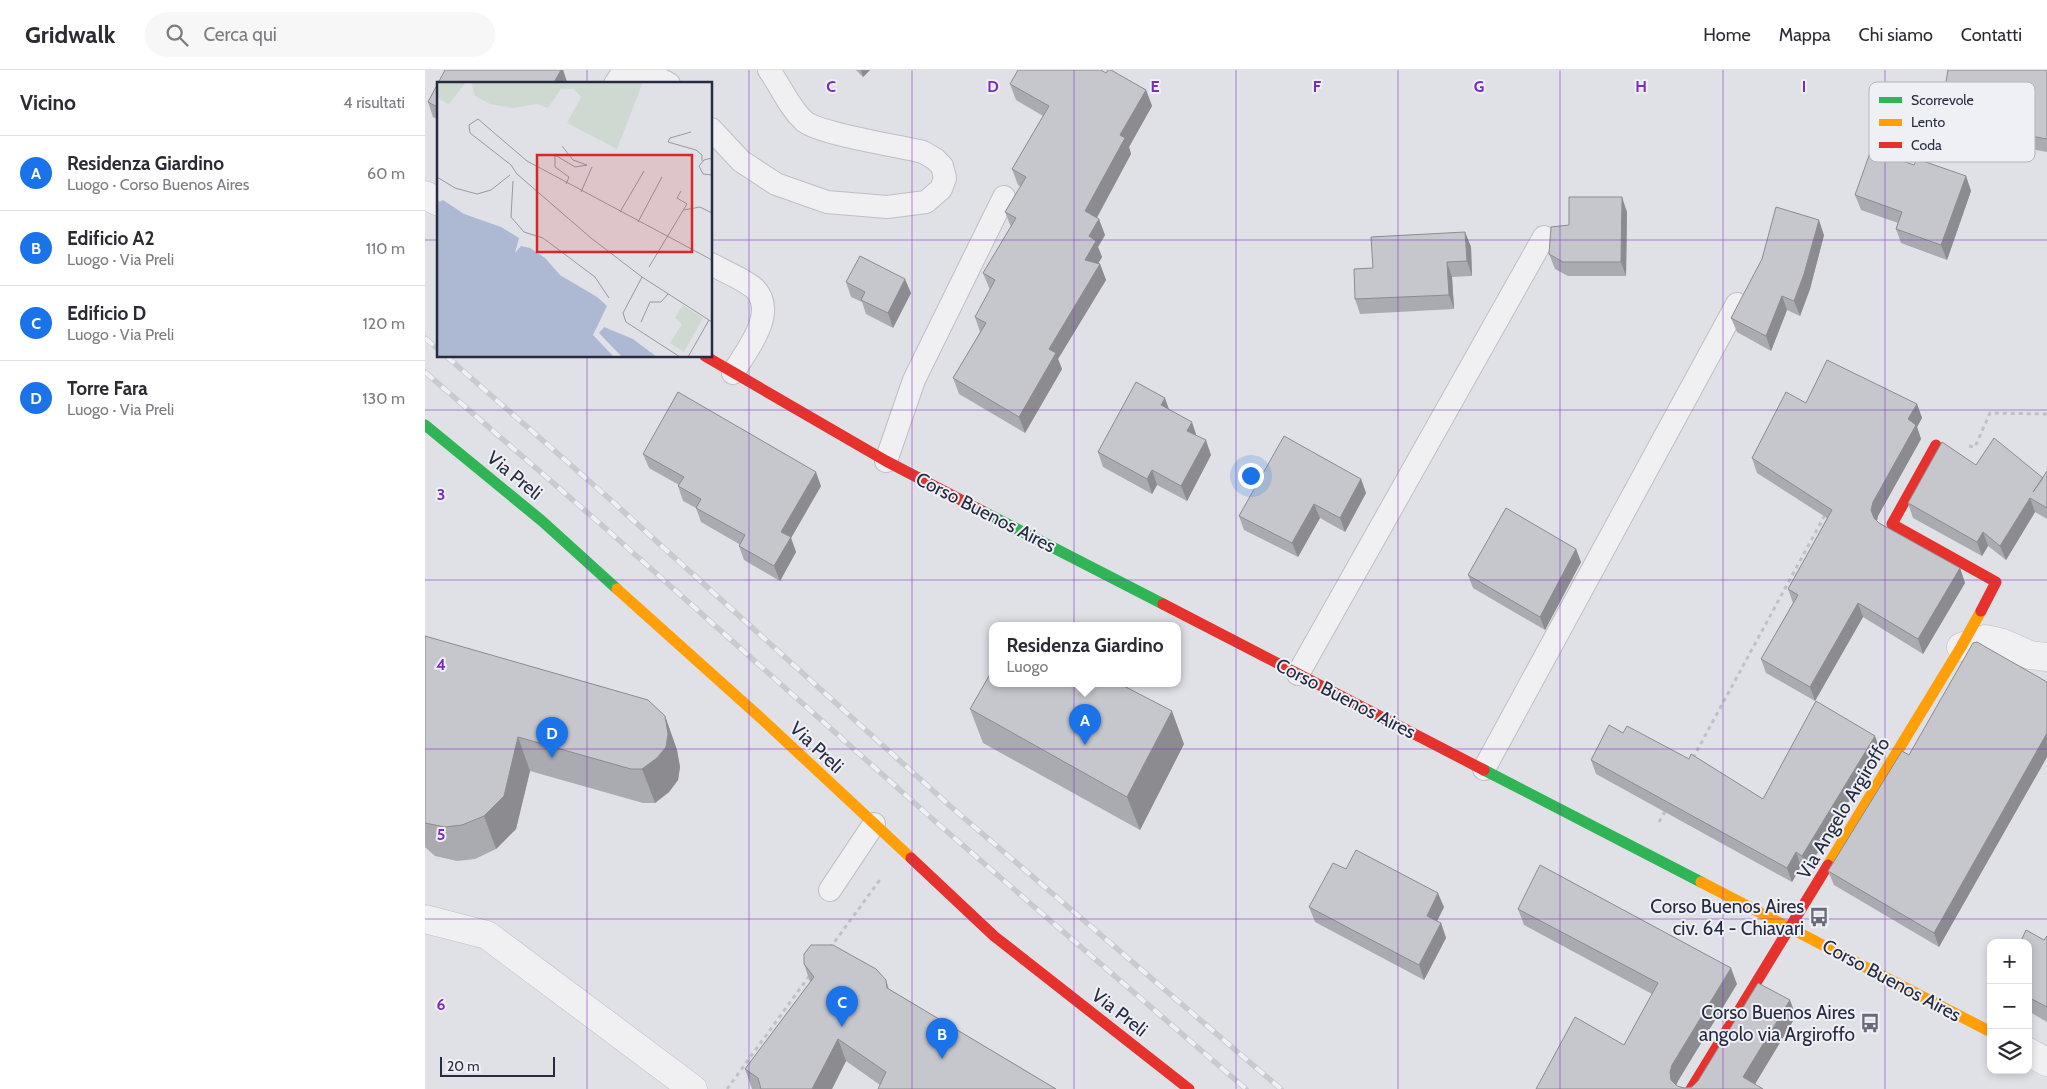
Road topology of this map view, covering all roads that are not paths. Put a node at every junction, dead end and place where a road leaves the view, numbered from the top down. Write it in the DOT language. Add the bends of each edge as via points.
graph roads {
  1 [pos="769,70"];
  2 [pos="616,82"];
  3 [pos="666,82"];
  4 [pos="713,131"];
  5 [pos="425,194"];
  6 [pos="1005,197"];
  7 [pos="437,201"];
  8 [pos="1544,237"];
  9 [pos="713,265"];
  10 [pos="1737,304"];
  11 [pos="708,358"];
  12 [pos="733,372"];
  13 [pos="425,425"];
  14 [pos="1936,445"];
  15 [pos="886,461"];
  16 [pos="1961,647"];
  17 [pos="2047,657"];
  18 [pos="1298,674"];
  19 [pos="1484,769"];
  20 [pos="874,824"];
  21 [pos="829,890"];
  22 [pos="425,919"];
  23 [pos="1789,929"];
  24 [pos="1987,1030"];
  25 [pos="2032,1054"];
  26 [pos="2047,1062"];
  27 [pos="693,1089"];
  28 [pos="1189,1089"];
  29 [pos="1691,1089"];
  1 -- 4 [label="lane" via="791,106 806,122 831,132 923,152 942,166 945,178 941,189 926,202 887,207 827,202 776,184 741,161"];
  2 -- 3 [label="lane" via="619,78 642,75"];
  5 -- 7 [label="street"];
  6 -- 15 [label="lane" via="914,380"];
  8 -- 18 [label="lane"];
  9 -- 12 [label="lane" via="755,289 764,303 763,319"];
  10 -- 19 [label="lane"];
  11 -- 12 [label="street, Corso Buenos Aires"];
  12 -- 15 [label="street, Corso Buenos Aires"];
  13 -- 20 [label="street, Via Preli" via="542,521"];
  14 -- 16 [label="street, Via Angelo Argiroffo" via="1892,524 1996,582"];
  15 -- 18 [label="street, Corso Buenos Aires"];
  16 -- 17 [label="street" via="1985,639 2030,655"];
  16 -- 23 [label="street, Via Angelo Argiroffo"];
  18 -- 19 [label="street, Corso Buenos Aires"];
  19 -- 23 [label="street, Corso Buenos Aires"];
  20 -- 21 [label="lane"];
  20 -- 28 [label="street, Via Preli" via="994,936"];
  22 -- 27 [label="street" via="487,935"];
  23 -- 24 [label="street, Corso Buenos Aires"];
  23 -- 29 [label="street, Via Angelo Argiroffo"];
  25 -- 26 [label="street"];
}
